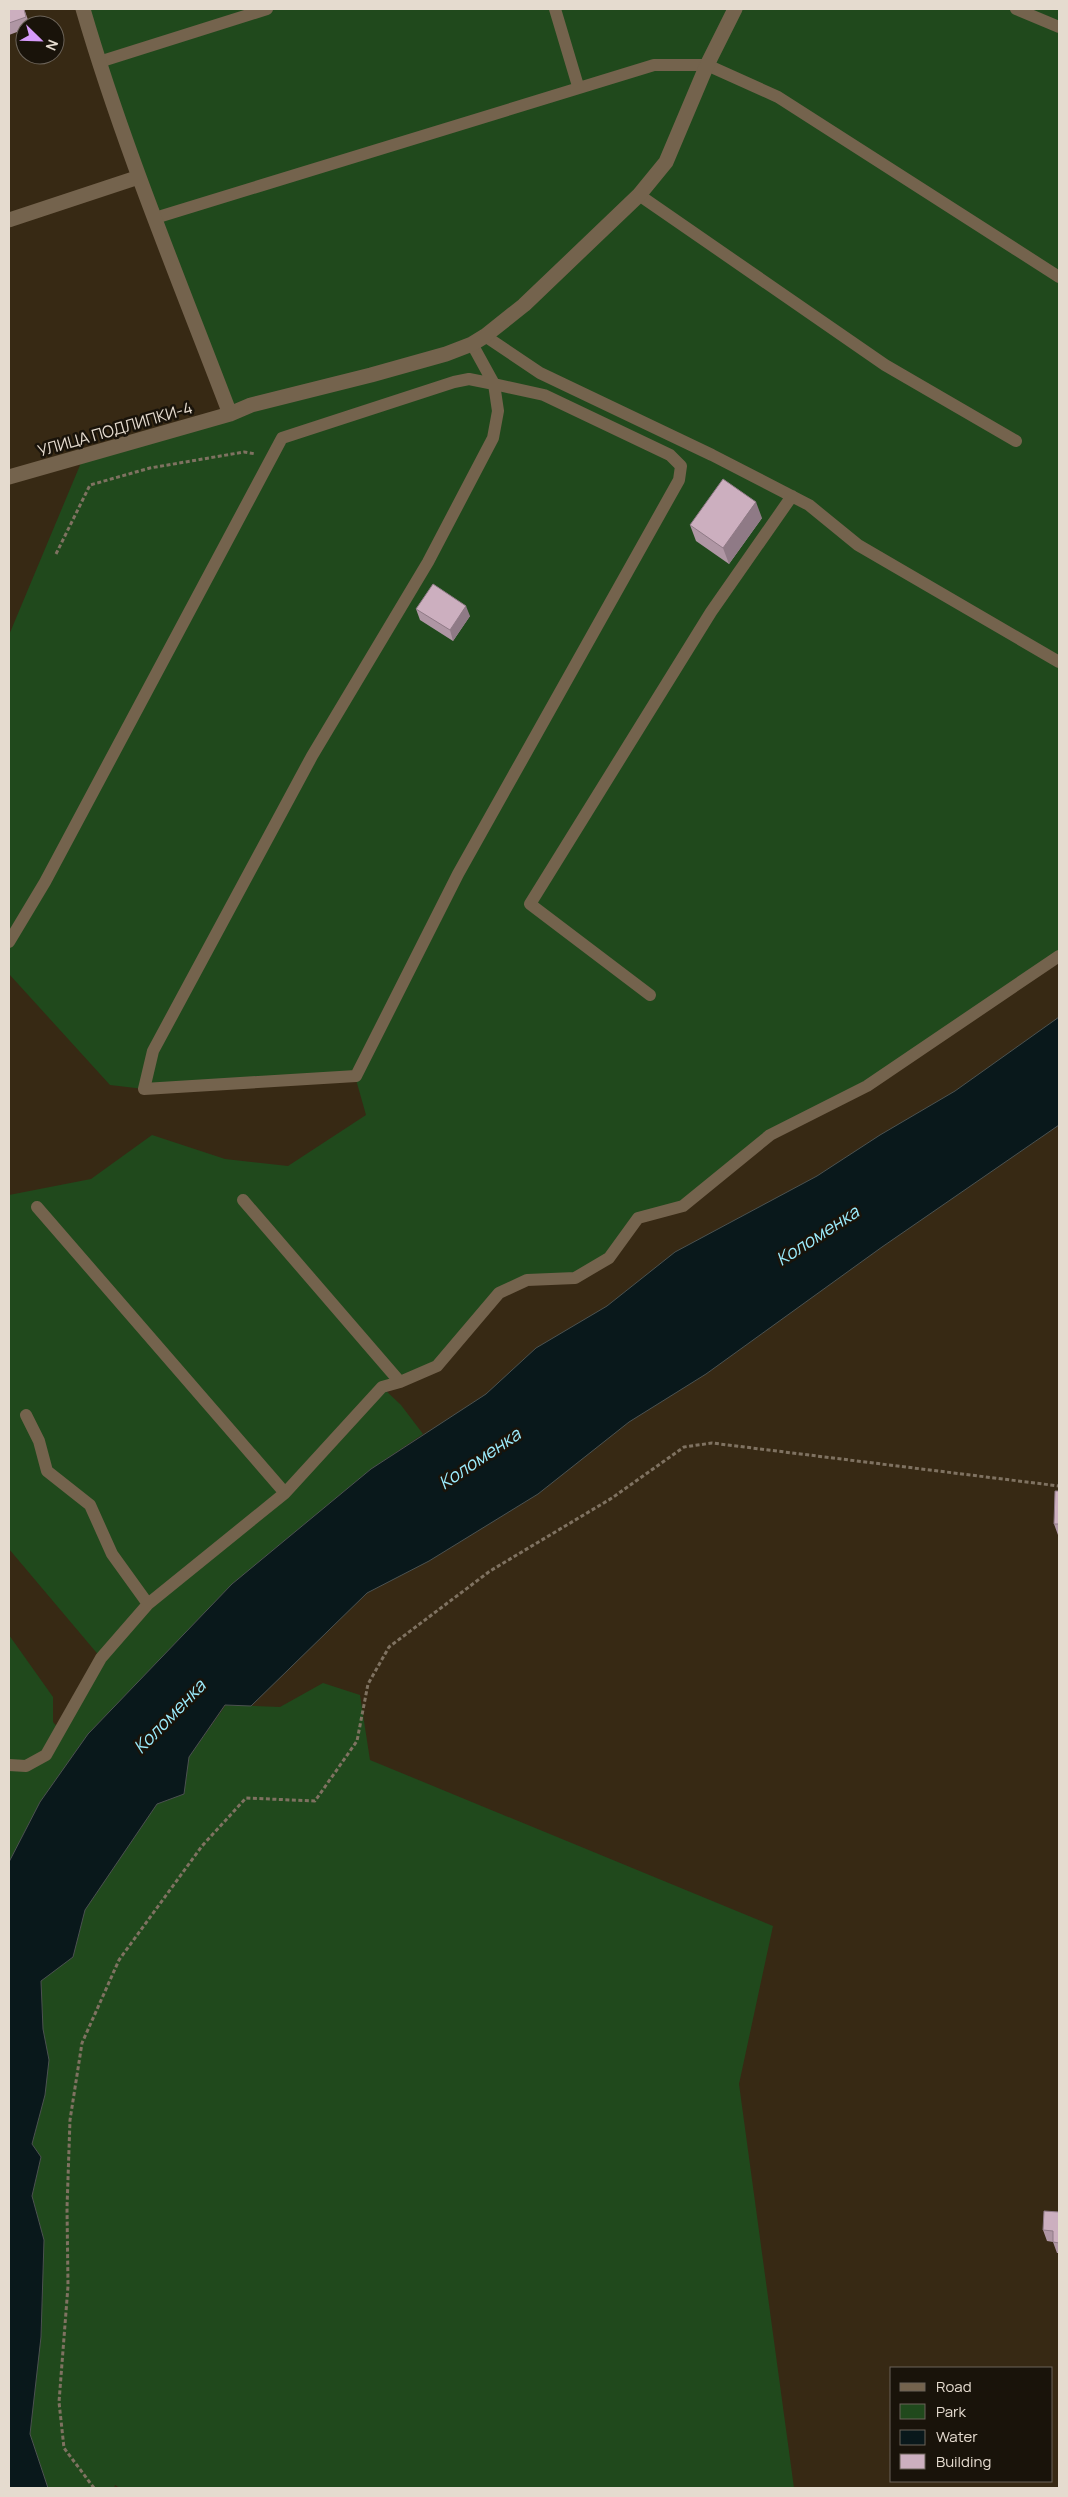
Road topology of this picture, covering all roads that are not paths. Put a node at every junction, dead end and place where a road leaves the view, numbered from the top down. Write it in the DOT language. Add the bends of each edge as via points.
graph roads {
  1 [pos="83,9"];
  2 [pos="267,9"];
  3 [pos="555,9"];
  4 [pos="735,9"];
  5 [pos="1016,9"];
  6 [pos="1059,27"];
  7 [pos="99,62"];
  8 [pos="707,65"];
  9 [pos="578,86"];
  10 [pos="139,177"];
  11 [pos="639,195"];
  12 [pos="155,218"];
  13 [pos="9,220"];
  14 [pos="1059,277"];
  15 [pos="479,340"];
  16 [pos="494,384"];
  17 [pos="230,414"];
  18 [pos="1016,441"];
  19 [pos="9,477"];
  20 [pos="792,496"];
  21 [pos="1059,662"];
  22 [pos="9,942"];
  23 [pos="1059,956"];
  24 [pos="650,995"];
  25 [pos="243,1200"];
  26 [pos="37,1206"];
  27 [pos="400,1382"];
  28 [pos="26,1415"];
  29 [pos="285,1493"];
  30 [pos="148,1604"];
  31 [pos="9,1765"];
  1 -- 7 [label="street"];
  2 -- 7 [label="lane"];
  3 -- 9 [label="lane"];
  4 -- 8 [label="street"];
  5 -- 6 [label="lane"];
  7 -- 10 [label="street"];
  8 -- 9 [label="lane" via="654,64"];
  8 -- 11 [label="street" via="666,162"];
  8 -- 14 [label="lane" via="778,97"];
  9 -- 12 [label="lane"];
  10 -- 12 [label="street"];
  10 -- 13 [label="street"];
  11 -- 15 [label="street" via="524,304"];
  11 -- 18 [label="lane" via="885,365"];
  12 -- 17 [label="street"];
  15 -- 16 [label="lane"];
  15 -- 17 [label="street, УЛИЦА ПОДЛИПКИ-4" via="371,375 251,405"];
  15 -- 20 [label="lane"];
  16 -- 16 [label="lane" via="544,395 670,455 680,466 679,480 458,874 356,1076 144,1089 152,1051 312,756 428,562 493,438 498,410"];
  16 -- 22 [label="lane" via="469,379 454,382 282,438 45,882"];
  17 -- 19 [label="street, УЛИЦА ПОДЛИПКИ-4"];
  20 -- 21 [label="lane" via="858,545"];
  20 -- 24 [label="lane" via="711,612 530,904"];
  23 -- 27 [label="lane" via="867,1086 770,1135 683,1206 638,1218 609,1258 575,1278 527,1280 500,1294 437,1366"];
  25 -- 27 [label="lane"];
  26 -- 29 [label="lane"];
  27 -- 29 [label="lane" via="382,1387"];
  28 -- 30 [label="lane" via="39,1441 47,1471 90,1504 112,1554"];
  29 -- 30 [label="lane"];
  30 -- 31 [label="lane" via="101,1658 46,1755 26,1766"];
}
